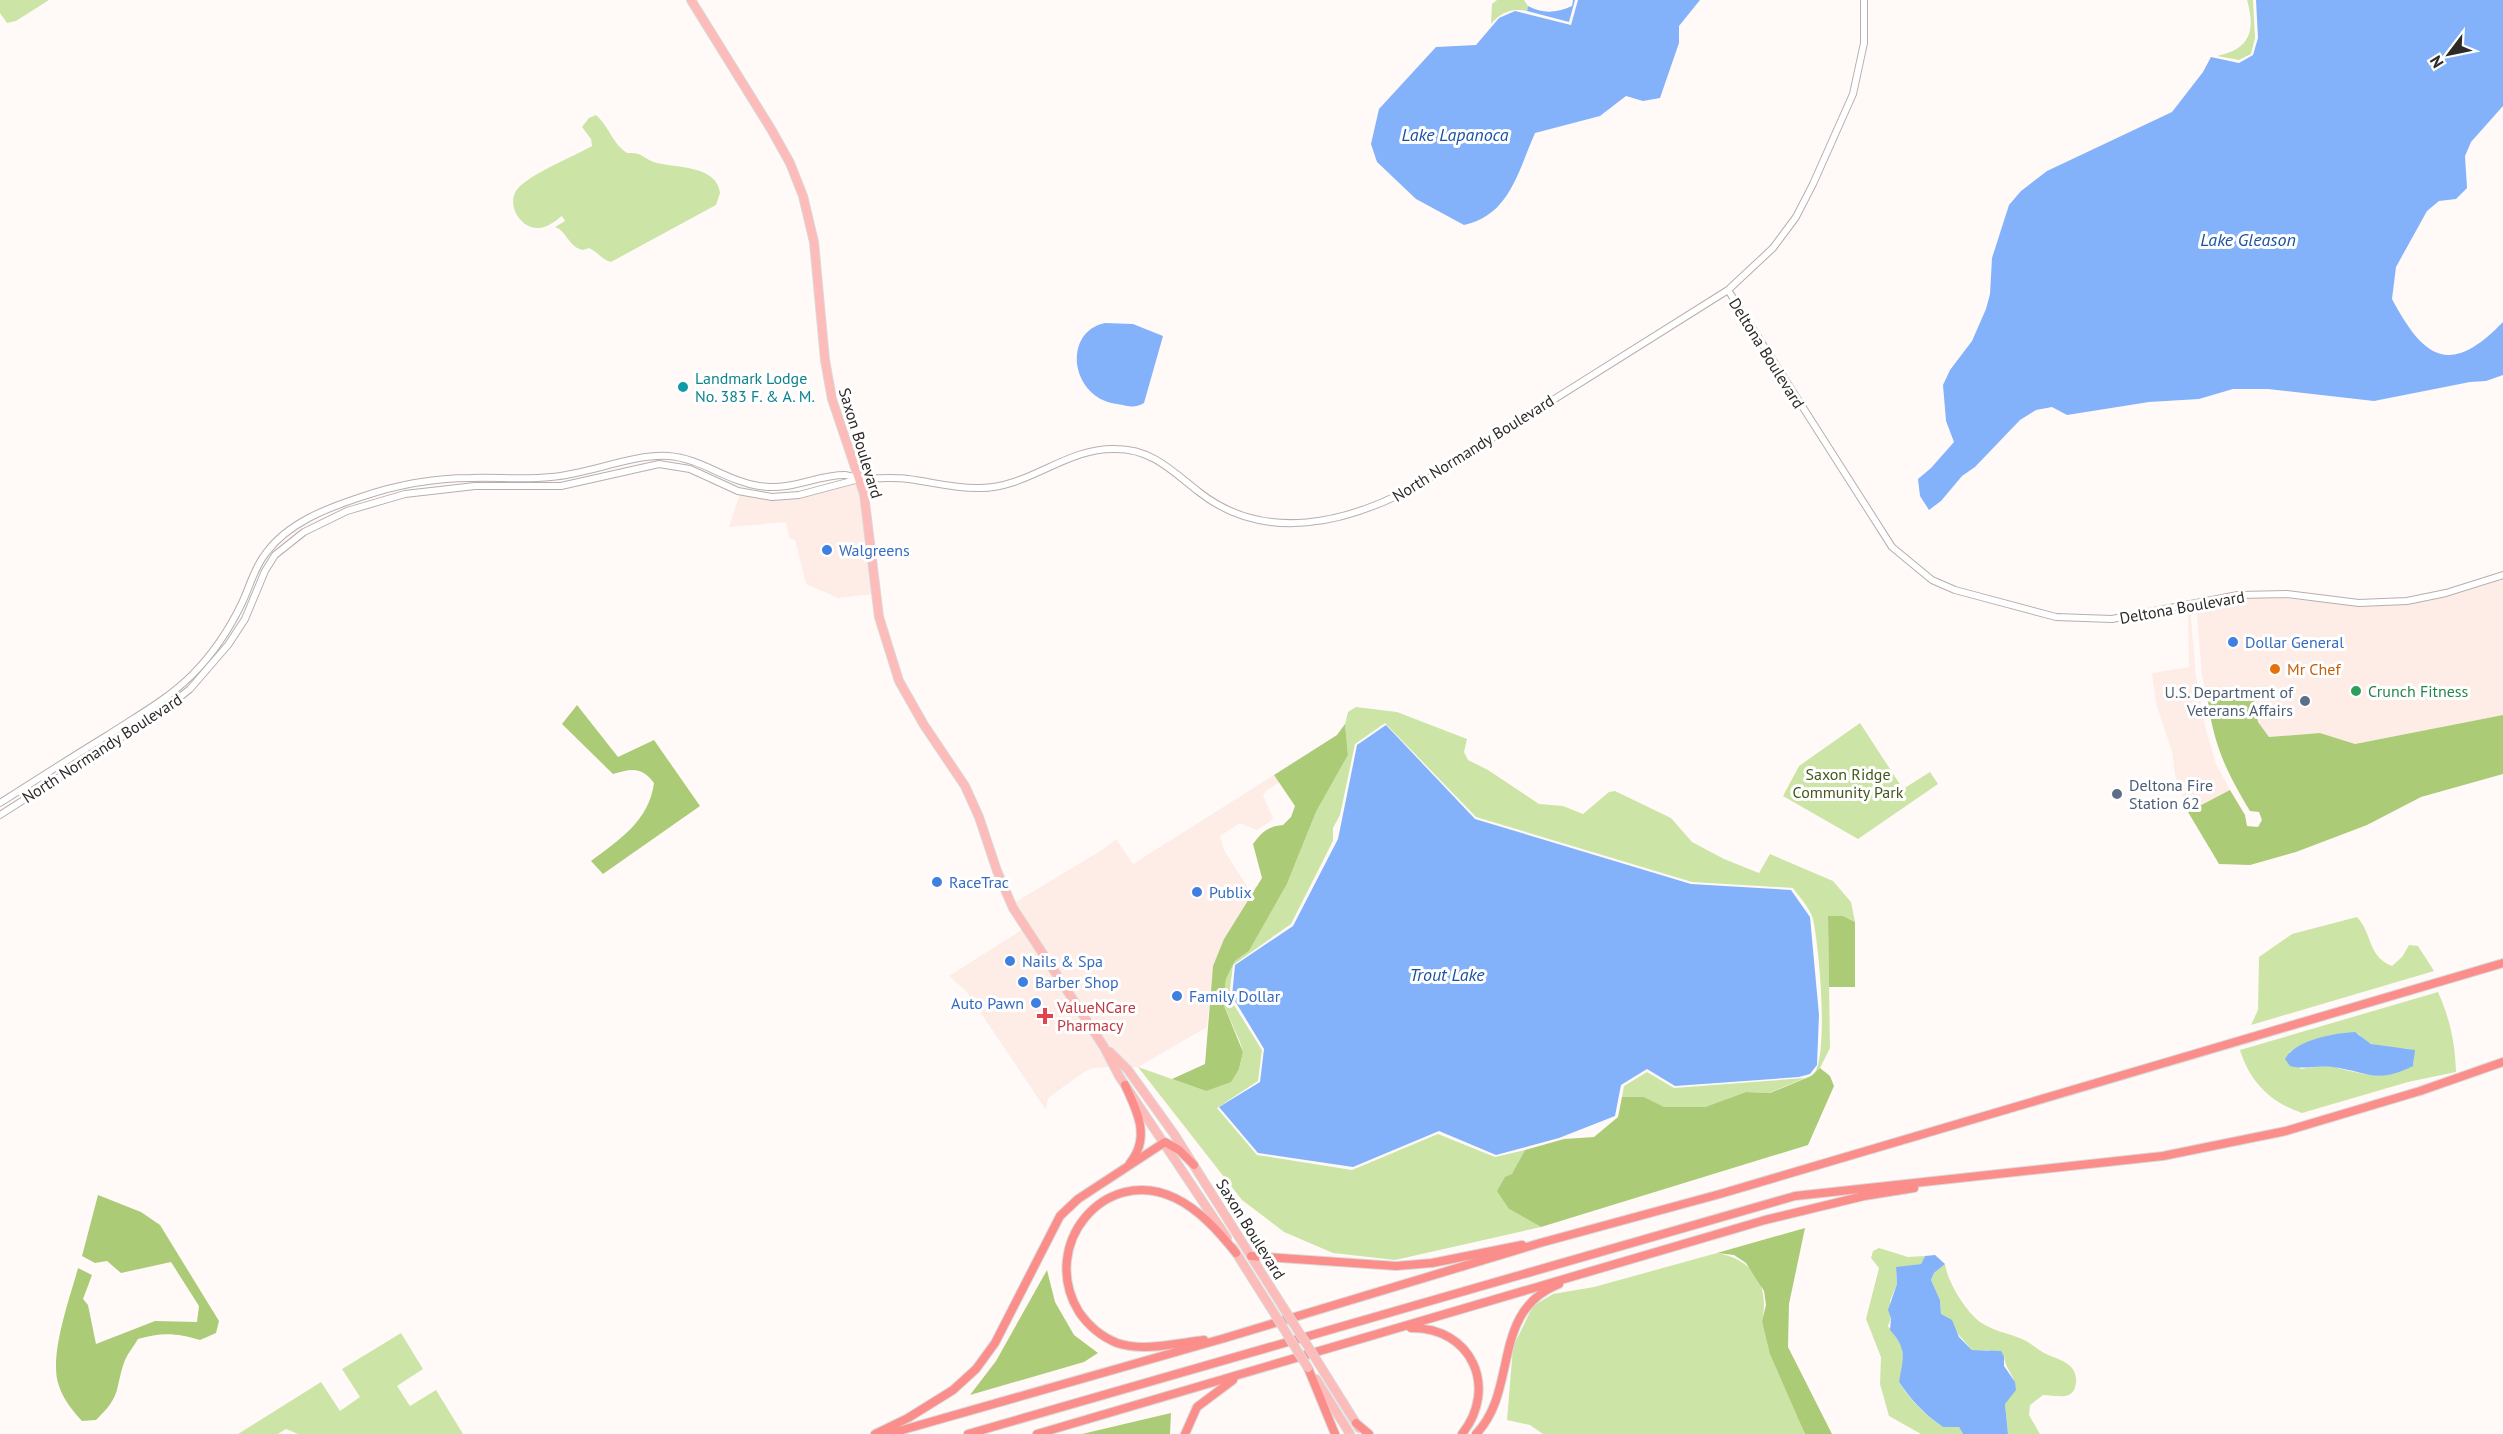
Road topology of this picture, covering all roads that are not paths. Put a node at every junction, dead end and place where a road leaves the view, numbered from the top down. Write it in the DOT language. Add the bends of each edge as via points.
graph roads {
  1 [pos="691,0"];
  2 [pos="1864,0"];
  3 [pos="1728,290"];
  4 [pos="860,478"];
  5 [pos="2503,574"];
  6 [pos="0,803"];
  7 [pos="0,815"];
  8 [pos="2503,963"];
  9 [pos="1104,1047"];
  10 [pos="2503,1062"];
  11 [pos="1125,1085"];
  12 [pos="1165,1142"];
  13 [pos="1194,1165"];
  14 [pos="1126,1167"];
  15 [pos="1980,1177"];
  16 [pos="1540,1244"];
  17 [pos="1236,1253"];
  18 [pos="1251,1256"];
  19 [pos="1592,1271"];
  20 [pos="1398,1329"];
  21 [pos="1225,1338"];
  22 [pos="1308,1368"];
  23 [pos="1262,1370"];
  24 [pos="1356,1423"];
  25 [pos="875,1434"];
  26 [pos="888,1434"];
  27 [pos="968,1434"];
  28 [pos="1036,1434"];
  29 [pos="1185,1434"];
  30 [pos="1335,1434"];
  31 [pos="1350,1434"];
  32 [pos="1363,1434"];
  33 [pos="1369,1434"];
  34 [pos="1462,1434"];
  35 [pos="1476,1434"];
  1 -- 4 [label="main road, Saxon Boulevard" via="771,129 803,196 814,242 832,399"];
  2 -- 3 [label="street, North Normandy Boulevard" via="1864,43 1853,94 1813,184 1796,217 1773,248"];
  3 -- 4 [label="street, North Normandy Boulevard" via="1416,486 1361,512 1321,522 1289,524 1248,518 1200,493 1156,458 1135,450 1089,451 1004,486 979,488 908,479"];
  3 -- 5 [label="street, Deltona Boulevard" via="1892,547 1932,580 1955,590 2056,617 2112,619 2238,595 2287,594 2360,603 2407,601"];
  4 -- 6 [label="street, North Normandy Boulevard" via="846,475 798,486 768,487 728,477 694,461 653,456 548,478 467,477 425,482 350,501 299,524 273,545 252,576 229,628 189,678 147,710"];
  4 -- 7 [label="street, North Normandy Boulevard" via="799,495 772,497 738,491 690,469 658,464 561,486 475,486 425,491 395,496 348,512 304,532 275,555 245,619 190,689 161,712"];
  4 -- 9 [label="main road, Saxon Boulevard" via="871,533 879,616 899,681 966,786 1009,901"];
  8 -- 16 [label="highway"];
  9 -- 11 [label="main road, Saxon Boulevard"];
  9 -- 13 [label="main road, Saxon Boulevard" via="1128,1070"];
  10 -- 15 [label="highway" via="2286,1131 2163,1156"];
  11 -- 12 [label="main road, Saxon Boulevard"];
  11 -- 14 [label="highway" via="1142,1130 1138,1150"];
  12 -- 13 [label="highway"];
  12 -- 14 [label="highway"];
  12 -- 17 [label="main road, Saxon Boulevard"];
  13 -- 18 [label="main road, Saxon Boulevard"];
  14 -- 25 [label="highway" via="1060,1216 995,1343 976,1369 953,1390"];
  15 -- 19 [label="highway" via="1864,1196 1765,1220"];
  15 -- 27 [label="highway" via="1795,1196"];
  16 -- 18 [label="highway" via="1396,1266"];
  16 -- 21 [label="highway"];
  17 -- 21 [label="highway" via="1206,1221 1175,1198 1160,1192 1134,1191 1121,1193 1089,1213 1079,1224 1065,1256 1066,1280 1074,1303 1085,1321 1103,1336 1119,1344 1142,1347"];
  17 -- 22 [label="main road, Saxon Boulevard, bridge"];
  18 -- 24 [label="main road, Saxon Boulevard, bridge"];
  19 -- 20 [label="highway"];
  19 -- 35 [label="highway" via="1552,1287 1525,1309 1514,1327 1496,1406"];
  20 -- 23 [label="highway"];
  20 -- 34 [label="highway" via="1436,1331 1458,1343 1470,1357 1479,1380 1478,1396 1473,1417"];
  21 -- 26 [label="highway"];
  22 -- 30 [label="highway"];
  22 -- 31 [label="main road, Saxon Boulevard"];
  23 -- 28 [label="highway"];
  23 -- 29 [label="highway" via="1231,1381 1204,1400"];
  24 -- 32 [label="main road, Saxon Boulevard"];
  24 -- 33 [label="highway"];
}
